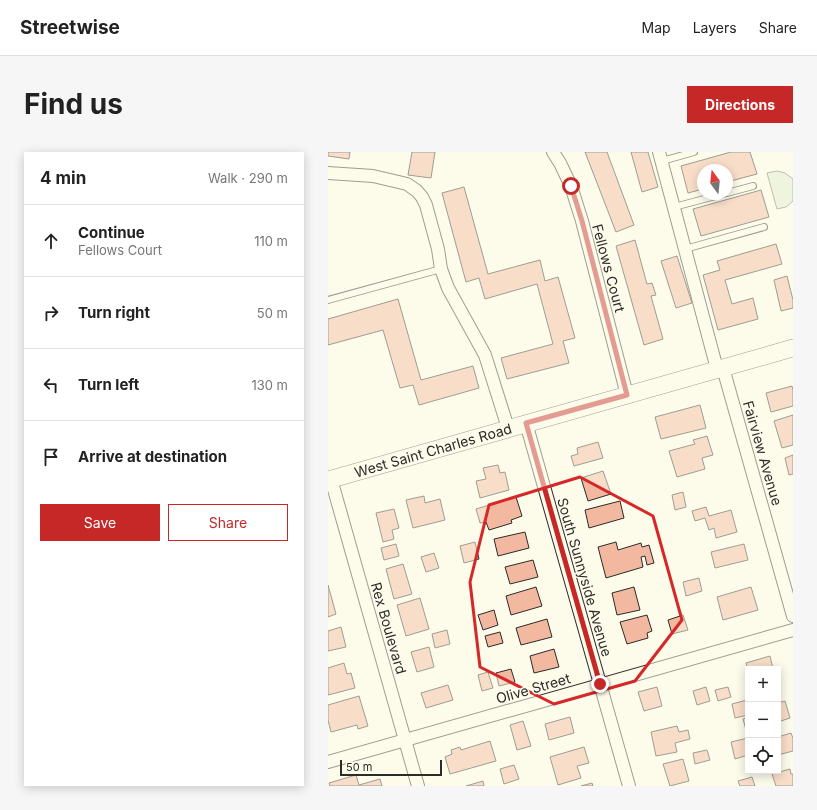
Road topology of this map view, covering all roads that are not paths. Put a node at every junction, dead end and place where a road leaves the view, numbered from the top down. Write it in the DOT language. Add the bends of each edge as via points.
graph roads {
  1 [pos="553,152"];
  2 [pos="694,152"];
  3 [pos="660,156"];
  4 [pos="328,172"];
  5 [pos="753,186"];
  6 [pos="733,191"];
  7 [pos="700,200"];
  8 [pos="674,207"];
  9 [pos="764,227"];
  10 [pos="686,249"];
  11 [pos="441,270"];
  12 [pos="328,300"];
  13 [pos="793,348"];
  14 [pos="720,369"];
  15 [pos="627,395"];
  16 [pos="526,423"];
  17 [pos="508,428"];
  18 [pos="330,479"];
  19 [pos="793,616"];
  20 [pos="793,630"];
  21 [pos="600,684"];
  22 [pos="404,740"];
  23 [pos="328,762"];
  24 [pos="418,786"];
  25 [pos="629,786"];
  1 -- 15 [label="street, Fellows Court" via="571,186 582,221"];
  2 -- 3 [label="lane"];
  3 -- 8 [label="street"];
  4 -- 11 [label="street" via="373,176 407,184 417,191 426,205"];
  5 -- 6 [label="lane"];
  7 -- 8 [label="lane"];
  8 -- 10 [label="street"];
  9 -- 10 [label="lane"];
  10 -- 14 [label="street"];
  11 -- 12 [label="lane"];
  11 -- 17 [label="street" via="448,288 485,355"];
  13 -- 14 [label="main road, West Saint Charles Road"];
  14 -- 15 [label="main road, West Saint Charles Road"];
  14 -- 19 [label="street, Fairview Avenue"];
  15 -- 16 [label="main road, West Saint Charles Road"];
  16 -- 17 [label="main road, West Saint Charles Road"];
  16 -- 21 [label="street, South Sunnyside Avenue"];
  17 -- 18 [label="main road, West Saint Charles Road"];
  18 -- 22 [label="street, Rex Boulevard"];
  20 -- 21 [label="street, Olive Street"];
  21 -- 22 [label="street, Olive Street"];
  21 -- 25 [label="street, South Sunnyside Avenue"];
  22 -- 23 [label="street, Olive Street"];
  22 -- 24 [label="street, Rex Boulevard"];
}
